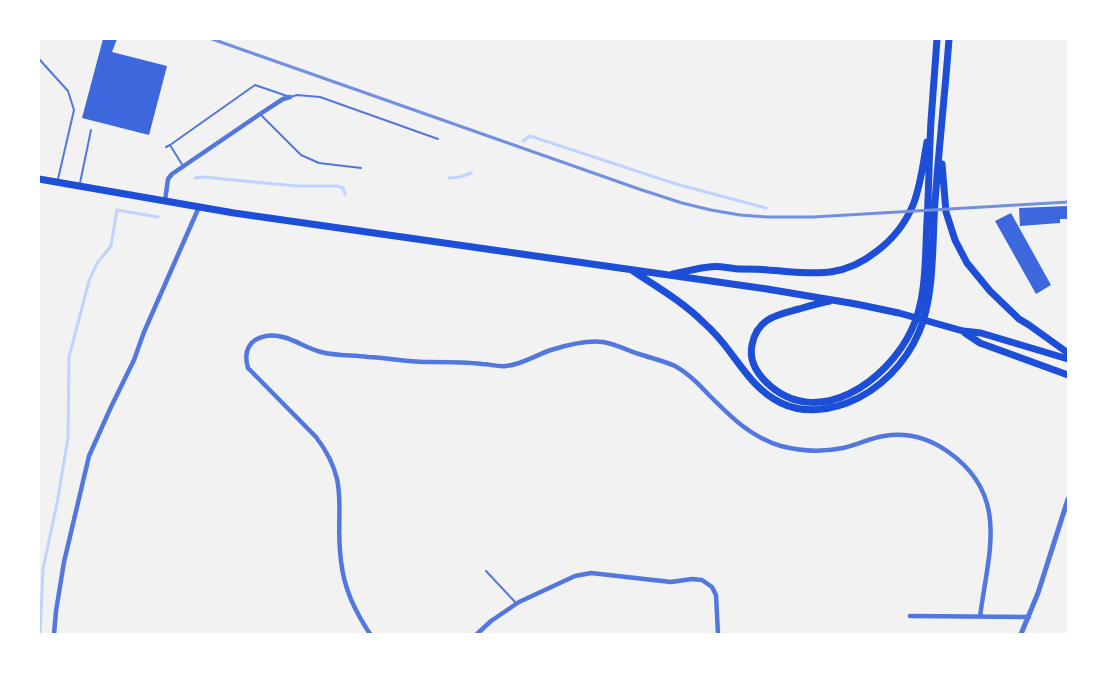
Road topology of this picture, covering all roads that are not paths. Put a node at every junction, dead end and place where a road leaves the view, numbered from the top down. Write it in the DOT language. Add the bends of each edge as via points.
graph roads {
  1 [pos="937,39"];
  2 [pos="949,39"];
  3 [pos="39,59"];
  4 [pos="290,97"];
  5 [pos="260,114"];
  6 [pos="931,122"];
  7 [pos="942,124"];
  8 [pos="91,130"];
  9 [pos="438,139"];
  10 [pos="170,145"];
  11 [pos="166,147"];
  12 [pos="183,166"];
  13 [pos="361,168"];
  14 [pos="39,179"];
  15 [pos="58,182"];
  16 [pos="79,186"];
  17 [pos="165,201"];
  18 [pos="199,207"];
  19 [pos="929,246"];
  20 [pos="631,270"];
  21 [pos="668,275"];
  22 [pos="832,300"];
  23 [pos="963,331"];
  24 [pos="904,352"];
  25 [pos="1068,353"];
  26 [pos="1068,359"];
  27 [pos="1068,375"];
  28 [pos="1068,498"];
  29 [pos="486,571"];
  30 [pos="516,603"];
  31 [pos="910,616"];
  32 [pos="980,617"];
  33 [pos="1029,617"];
  34 [pos="54,634"];
  35 [pos="370,634"];
  36 [pos="477,634"];
  37 [pos="718,634"];
  38 [pos="1022,634"];
  1 -- 6 [label="main road"];
  2 -- 7 [label="main road"];
  3 -- 15 [label="lane" via="68,91 74,110"];
  4 -- 5 [label="street"];
  4 -- 9 [label="lane" via="320,97"];
  4 -- 10 [label="lane" via="255,85"];
  5 -- 12 [label="street"];
  5 -- 13 [label="lane" via="301,155 319,163"];
  6 -- 19 [label="main road"];
  6 -- 21 [label="main road" via="913,204 888,243 855,266 806,273 711,266"];
  7 -- 19 [label="main road"];
  7 -- 25 [label="main road" via="944,201 955,240 990,291 1019,319"];
  8 -- 16 [label="lane"];
  10 -- 11 [label="lane"];
  10 -- 12 [label="lane"];
  12 -- 17 [label="street" via="168,179"];
  14 -- 15 [label="main road"];
  15 -- 16 [label="main road"];
  16 -- 17 [label="main road"];
  17 -- 18 [label="main road"];
  18 -- 20 [label="main road"];
  18 -- 34 [label="street" via="89,456 64,562"];
  19 -- 24 [label="main road" via="923,321"];
  20 -- 21 [label="main road"];
  20 -- 24 [label="main road" via="702,320 762,391 795,408 823,409 853,401 881,383"];
  21 -- 22 [label="main road"];
  22 -- 23 [label="main road"];
  22 -- 24 [label="main road" via="774,315 759,329 752,346 754,366 774,389 804,401 839,398 869,383"];
  23 -- 26 [label="main road"];
  23 -- 27 [label="main road" via="980,344"];
  28 -- 33 [label="street"];
  29 -- 30 [label="lane"];
  30 -- 36 [label="street"];
  30 -- 37 [label="street" via="585,574 671,582 697,579 710,585 716,595"];
  31 -- 32 [label="street"];
  32 -- 33 [label="street"];
  32 -- 35 [label="street" via="990,554 988,505 975,477 930,441 908,435 884,435 825,450 777,445 746,429 675,366 603,342 554,349 504,367 334,354 281,336 258,339 247,350 248,368 316,437 335,470 340,493 339,551 344,579 351,603"];
  33 -- 38 [label="street"];
}
